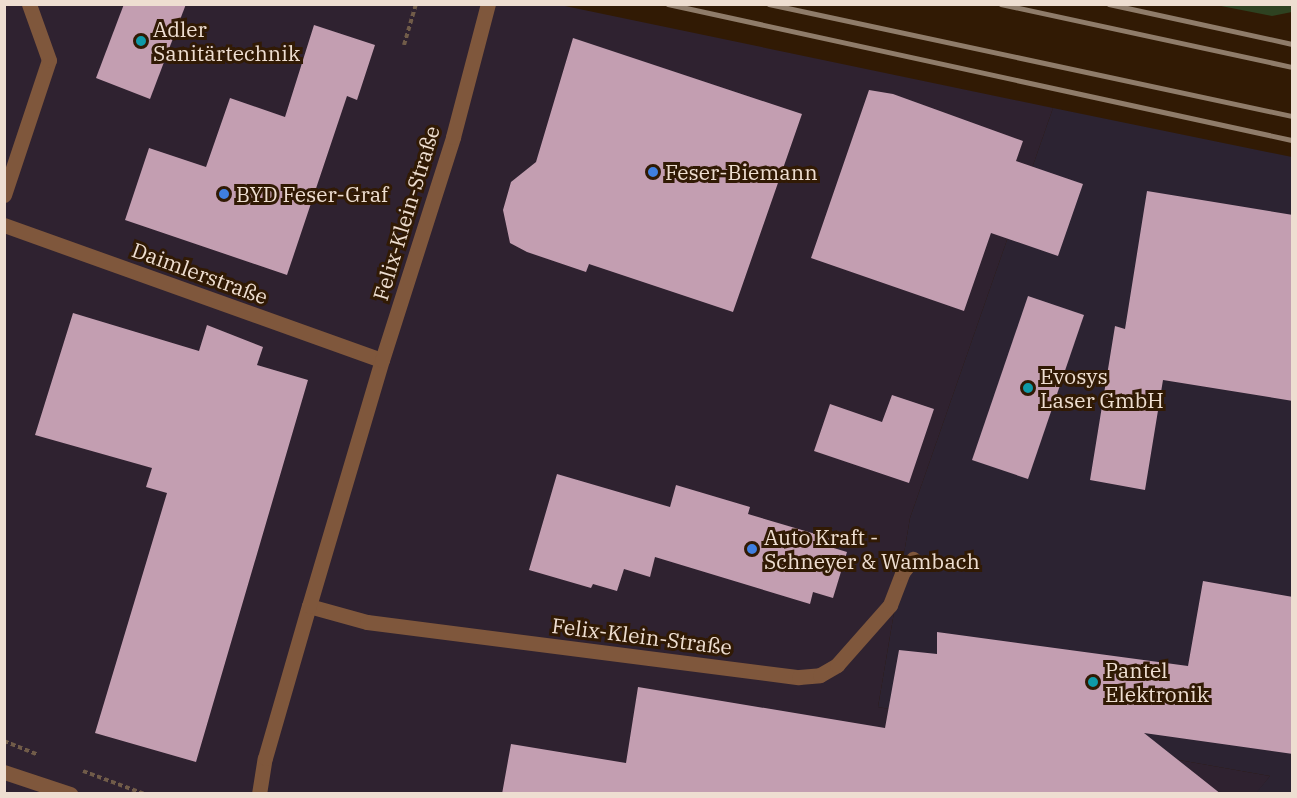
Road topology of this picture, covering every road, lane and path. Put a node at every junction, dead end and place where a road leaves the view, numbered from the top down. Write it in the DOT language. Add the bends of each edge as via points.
graph roads {
  1 [pos="29,4"];
  2 [pos="416,4"];
  3 [pos="488,4"];
  4 [pos="404,45"];
  5 [pos="4,195"];
  6 [pos="4,225"];
  7 [pos="381,360"];
  8 [pos="913,559"];
  9 [pos="309,606"];
  10 [pos="4,772"];
  11 [pos="70,794"];
  12 [pos="145,794"];
  13 [pos="194,794"];
  14 [pos="259,794"];
  1 -- 5 [label="street" via="49,60"];
  2 -- 4 [label="path"];
  3 -- 7 [label="street, Felix-Klein-Straße" via="453,137"];
  6 -- 7 [label="street, Daimlerstraße"];
  7 -- 9 [label="street, Felix-Klein-Straße"];
  8 -- 9 [label="street, Felix-Klein-Straße" via="902,573 890,605 837,665 820,675 799,677 367,622"];
  9 -- 14 [label="street, Felix-Klein-Straße" via="265,758"];
  10 -- 11 [label="street"];
  12 -- 13 [label="path"];
}
